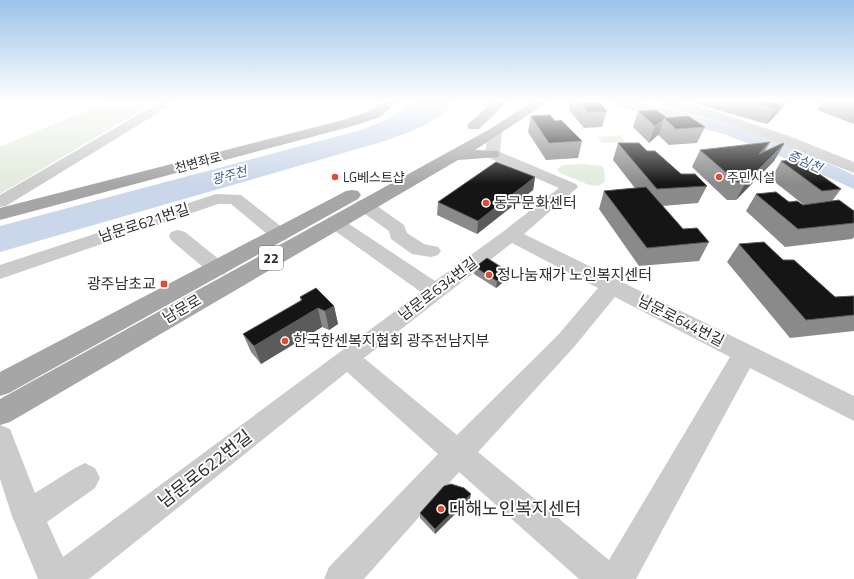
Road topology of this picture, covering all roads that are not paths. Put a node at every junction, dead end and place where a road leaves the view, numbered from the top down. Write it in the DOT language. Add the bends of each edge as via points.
graph roads {
  1 [pos="124,129"];
  2 [pos="325,129"];
  3 [pos="469,129"];
  4 [pos="500,129"];
  5 [pos="759,129"];
  6 [pos="495,132"];
  7 [pos="492,154"];
  8 [pos="452,156"];
  9 [pos="854,168"];
  10 [pos="0,202"];
  11 [pos="364,205"];
  12 [pos="0,214"];
  13 [pos="334,222"];
  14 [pos="280,235"];
  15 [pos="511,235"];
  16 [pos="178,236"];
  17 [pos="431,252"];
  18 [pos="218,269"];
  19 [pos="0,272"];
  20 [pos="612,286"];
  21 [pos="435,291"];
  22 [pos="745,354"];
  23 [pos="347,358"];
  24 [pos="0,385"];
  25 [pos="854,409"];
  26 [pos="0,413"];
  27 [pos="0,438"];
  28 [pos="458,453"];
  29 [pos="85,478"];
  30 [pos="28,516"];
  31 [pos="55,579"];
  32 [pos="62,579"];
  33 [pos="341,579"];
  34 [pos="605,579"];
  35 [pos="617,579"];
  1 -- 10 [label="street"];
  2 -- 12 [label="main road, 천변좌로"];
  3 -- 14 [label="main road, 남문로 / 22"];
  4 -- 6 [label="main road, 남문로 / 22"];
  5 -- 9 [label="street"];
  6 -- 7 [label="street"];
  6 -- 8 [label="main road, 남문로 / 22"];
  7 -- 8 [label="main road" via="465,153"];
  7 -- 15 [label="street" via="570,187"];
  8 -- 11 [label="main road, 남문로 / 22"];
  11 -- 13 [label="main road, 남문로 / 22"];
  11 -- 17 [label="street" via="398,229 398,235 419,250"];
  13 -- 21 [label="street"];
  13 -- 26 [label="main road, 남문로 / 22"];
  14 -- 18 [label="main road, 남문로 / 22"];
  14 -- 19 [label="street, 남문로621번길" via="235,199 216,200"];
  15 -- 20 [label="street, 남문로644번길"];
  15 -- 21 [label="street, 남문로634번길"];
  16 -- 18 [label="street"];
  18 -- 24 [label="main road, 남문로 / 22"];
  20 -- 22 [label="street, 남문로644번길"];
  20 -- 28 [label="street" via="566,341"];
  21 -- 23 [label="street, 남문로634번길"];
  22 -- 25 [label="street, 남문로644번길"];
  22 -- 35 [label="street"];
  23 -- 28 [label="street"];
  23 -- 32 [label="street, 남문로622번길"];
  27 -- 30 [label="street"];
  28 -- 33 [label="street"];
  28 -- 34 [label="street"];
  29 -- 30 [label="street"];
  30 -- 31 [label="street"];
}
